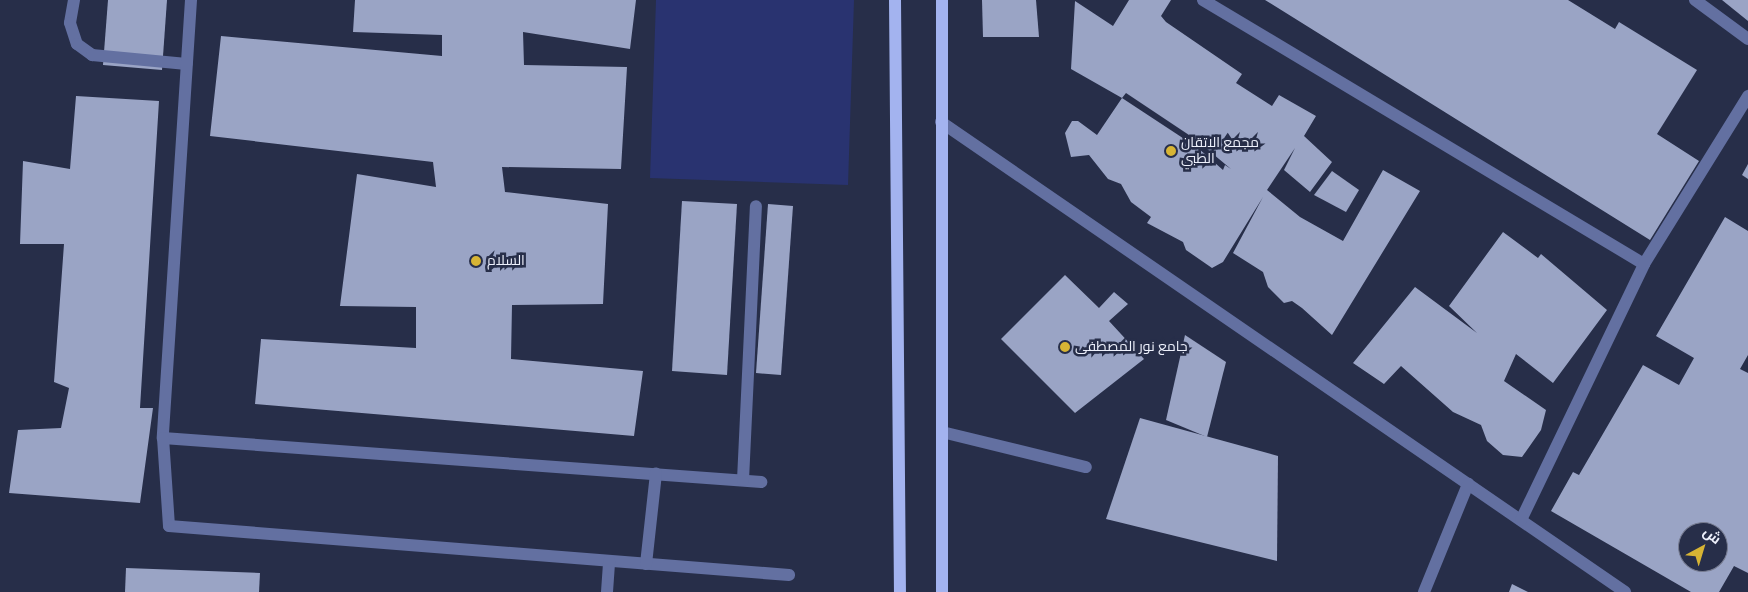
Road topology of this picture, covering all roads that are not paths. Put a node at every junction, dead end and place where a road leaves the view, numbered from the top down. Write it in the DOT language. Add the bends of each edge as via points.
graph roads {
  1 [pos="74,0"];
  2 [pos="191,0"];
  3 [pos="895,0"];
  4 [pos="942,0"];
  5 [pos="1203,0"];
  6 [pos="1695,0"];
  7 [pos="1748,39"];
  8 [pos="187,64"];
  9 [pos="1748,96"];
  10 [pos="941,122"];
  11 [pos="756,206"];
  12 [pos="1644,264"];
  13 [pos="942,432"];
  14 [pos="163,438"];
  15 [pos="1086,467"];
  16 [pos="656,474"];
  17 [pos="743,480"];
  18 [pos="761,482"];
  19 [pos="1468,484"];
  20 [pos="1521,520"];
  21 [pos="609,561"];
  22 [pos="646,564"];
  23 [pos="789,575"];
  24 [pos="607,592"];
  25 [pos="900,592"];
  26 [pos="942,592"];
  27 [pos="1424,592"];
  28 [pos="1625,592"];
  1 -- 8 [label="street" via="70,23 77,44 92,56"];
  2 -- 8 [label="street"];
  3 -- 25 [label="main road"];
  4 -- 10 [label="main road"];
  5 -- 12 [label="street"];
  6 -- 7 [label="street"];
  8 -- 14 [label="street"];
  9 -- 12 [label="street"];
  10 -- 13 [label="main road"];
  10 -- 19 [label="street"];
  11 -- 17 [label="street"];
  12 -- 20 [label="street"];
  13 -- 15 [label="street"];
  13 -- 26 [label="main road"];
  14 -- 16 [label="street"];
  14 -- 21 [label="street" via="169,526"];
  16 -- 17 [label="street"];
  16 -- 22 [label="street"];
  17 -- 18 [label="street"];
  19 -- 20 [label="street"];
  19 -- 27 [label="street"];
  20 -- 28 [label="street"];
  21 -- 22 [label="street"];
  21 -- 24 [label="street"];
  22 -- 23 [label="street"];
}
